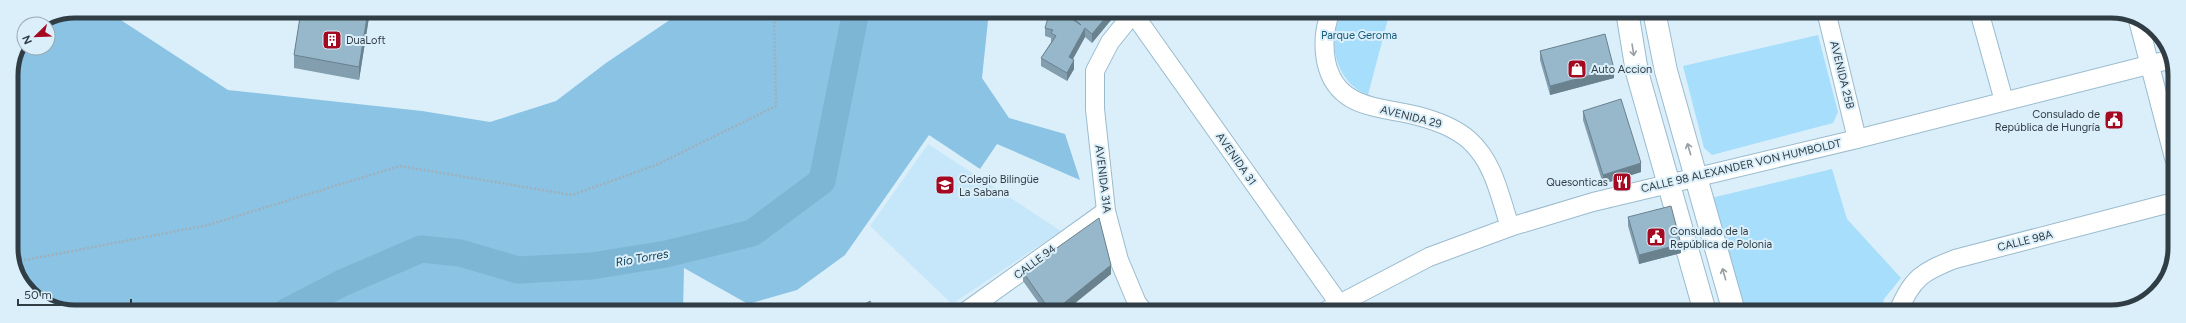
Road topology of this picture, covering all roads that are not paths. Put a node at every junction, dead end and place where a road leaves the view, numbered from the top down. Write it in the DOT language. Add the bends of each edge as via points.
graph roads {
  1 [pos="1129,18"];
  2 [pos="1138,18"];
  3 [pos="1328,18"];
  4 [pos="1628,18"];
  5 [pos="1655,18"];
  6 [pos="1828,18"];
  7 [pos="1981,18"];
  8 [pos="2140,26"];
  9 [pos="2166,61"];
  10 [pos="2150,65"];
  11 [pos="2004,101"];
  12 [pos="2168,135"];
  13 [pos="1857,139"];
  14 [pos="1697,176"];
  15 [pos="1668,183"];
  16 [pos="2168,204"];
  17 [pos="1106,211"];
  18 [pos="1510,227"];
  19 [pos="975,305"];
  20 [pos="1136,305"];
  21 [pos="1333,305"];
  22 [pos="1343,305"];
  23 [pos="1702,305"];
  24 [pos="1732,305"];
  25 [pos="1901,305"];
  1 -- 17 [label="street, AVENIDA 31A" via="1110,42 1095,71 1096,123"];
  2 -- 21 [label="street, AVENIDA 31"];
  3 -- 18 [label="street, AVENIDA 29" via="1323,46 1328,69 1340,90 1357,103 1416,116 1450,127 1469,140 1490,168"];
  4 -- 15 [label="main road, one-way" via="1637,72"];
  14 -- 5 [label="main road, one-way" via="1666,71"];
  6 -- 13 [label="street, AVENIDA 25B"];
  7 -- 11 [label="street"];
  8 -- 10 [label="street"];
  9 -- 10 [label="street, CALLE 98 ALEXANDER VON HUMBOLDT"];
  10 -- 11 [label="street, CALLE 98 ALEXANDER VON HUMBOLDT"];
  10 -- 12 [label="street"];
  11 -- 13 [label="street, CALLE 98 ALEXANDER VON HUMBOLDT"];
  13 -- 14 [label="street, CALLE 98 ALEXANDER VON HUMBOLDT"];
  14 -- 15 [label="street, CALLE 98 ALEXANDER VON HUMBOLDT"];
  24 -- 14 [label="main road, one-way"];
  15 -- 18 [label="street, CALLE 98 ALEXANDER VON HUMBOLDT"];
  15 -- 23 [label="main road"];
  16 -- 25 [label="street, CALLE 98A" via="1955,258 1933,267 1918,278 1906,292"];
  17 -- 19 [label="street, CALLE 94"];
  17 -- 20 [label="street, AVENIDA 31A"];
  18 -- 22 [label="street, CALLE 98 ALEXANDER VON HUMBOLDT" via="1429,257"];
}
